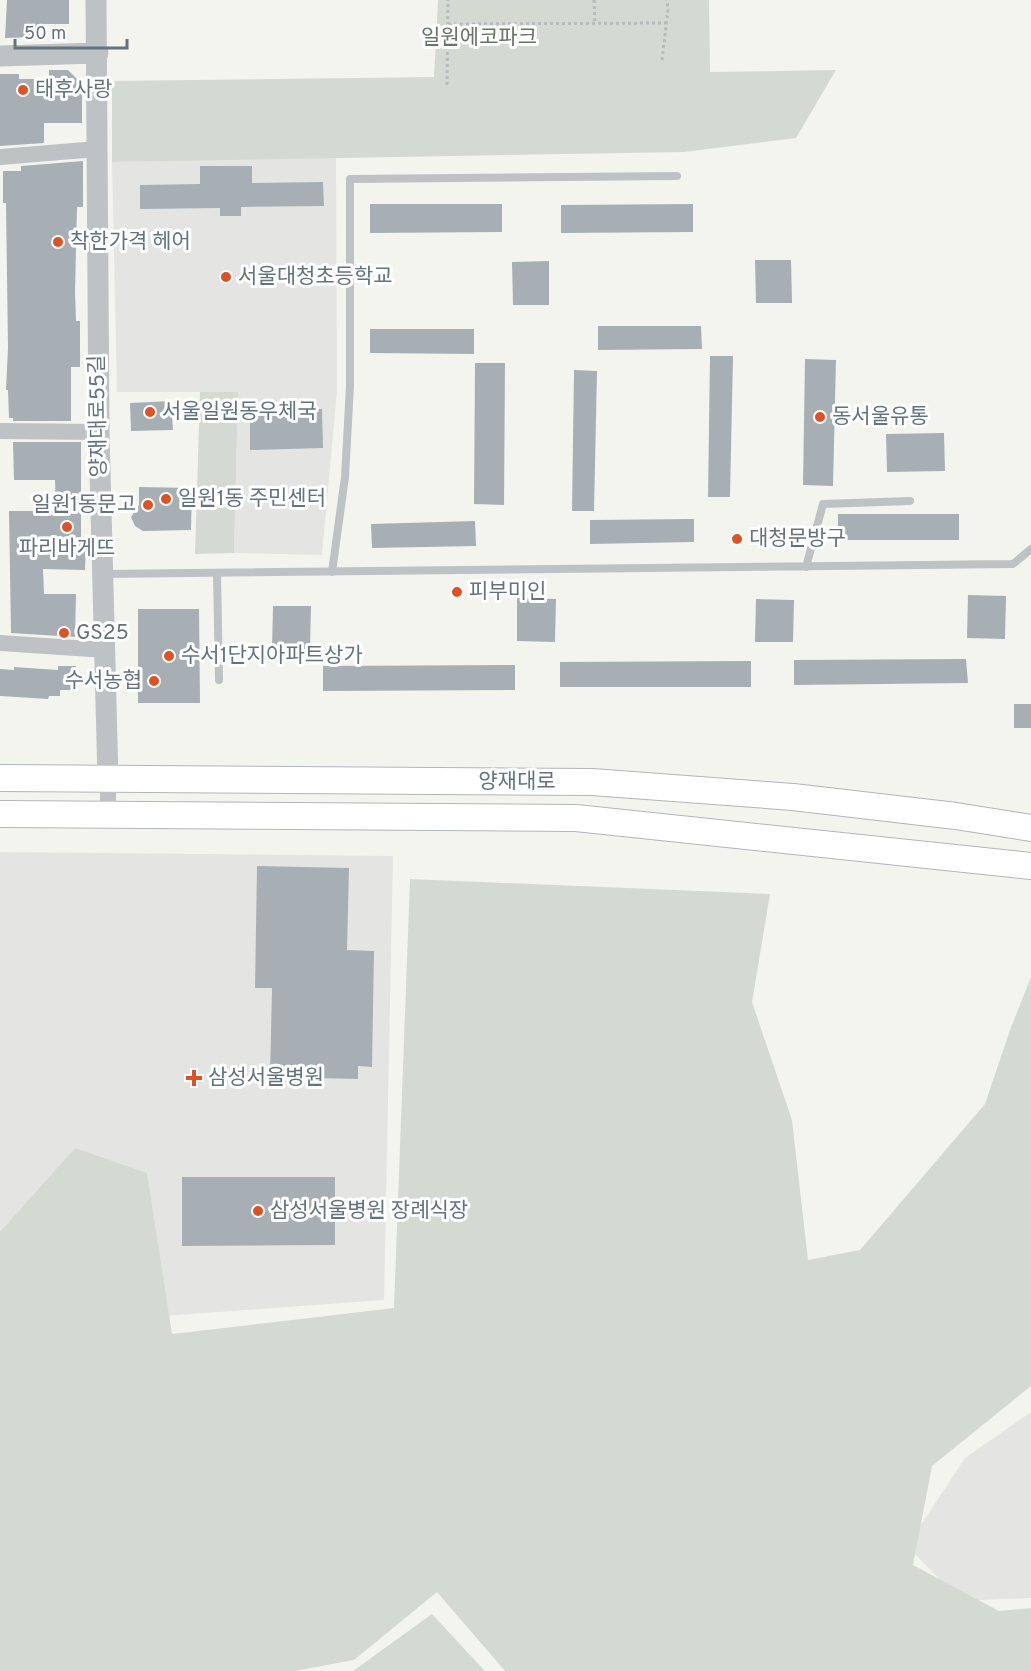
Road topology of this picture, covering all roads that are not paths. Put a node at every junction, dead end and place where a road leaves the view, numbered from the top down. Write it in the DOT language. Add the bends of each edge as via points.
graph roads {
  1 [pos="96,0"];
  2 [pos="98,53"];
  3 [pos="0,56"];
  4 [pos="97,149"];
  5 [pos="0,157"];
  6 [pos="677,176"];
  7 [pos="0,430"];
  8 [pos="99,432"];
  9 [pos="910,501"];
  10 [pos="1031,549"];
  11 [pos="806,567"];
  12 [pos="332,572"];
  13 [pos="217,573"];
  14 [pos="104,574"];
  15 [pos="0,643"];
  16 [pos="106,650"];
  17 [pos="219,680"];
  18 [pos="0,778"];
  19 [pos="108,780"];
  20 [pos="0,813"];
  21 [pos="108,815"];
  22 [pos="1031,828"];
  23 [pos="1031,866"];
  1 -- 2 [label="street, 양재대로55길"];
  2 -- 3 [label="street"];
  2 -- 4 [label="street, 양재대로55길"];
  4 -- 5 [label="street"];
  4 -- 8 [label="street, 양재대로55길"];
  6 -- 12 [label="lane" via="350,179 350,386 345,477"];
  7 -- 8 [label="street"];
  8 -- 14 [label="street, 양재대로55길"];
  9 -- 11 [label="lane" via="823,504"];
  10 -- 11 [label="lane" via="1013,564"];
  11 -- 12 [label="lane"];
  12 -- 13 [label="lane"];
  13 -- 14 [label="lane"];
  13 -- 17 [label="lane"];
  14 -- 16 [label="street, 양재대로55길"];
  15 -- 16 [label="street"];
  16 -- 19 [label="street, 양재대로55길"];
  18 -- 19 [label="main road, 양재대로"];
  19 -- 21 [label="street, 양재대로55길"];
  19 -- 22 [label="main road, 양재대로" via="592,782 793,797"];
  20 -- 21 [label="main road, 양재대로"];
  21 -- 23 [label="main road, 양재대로" via="576,818"];
}
